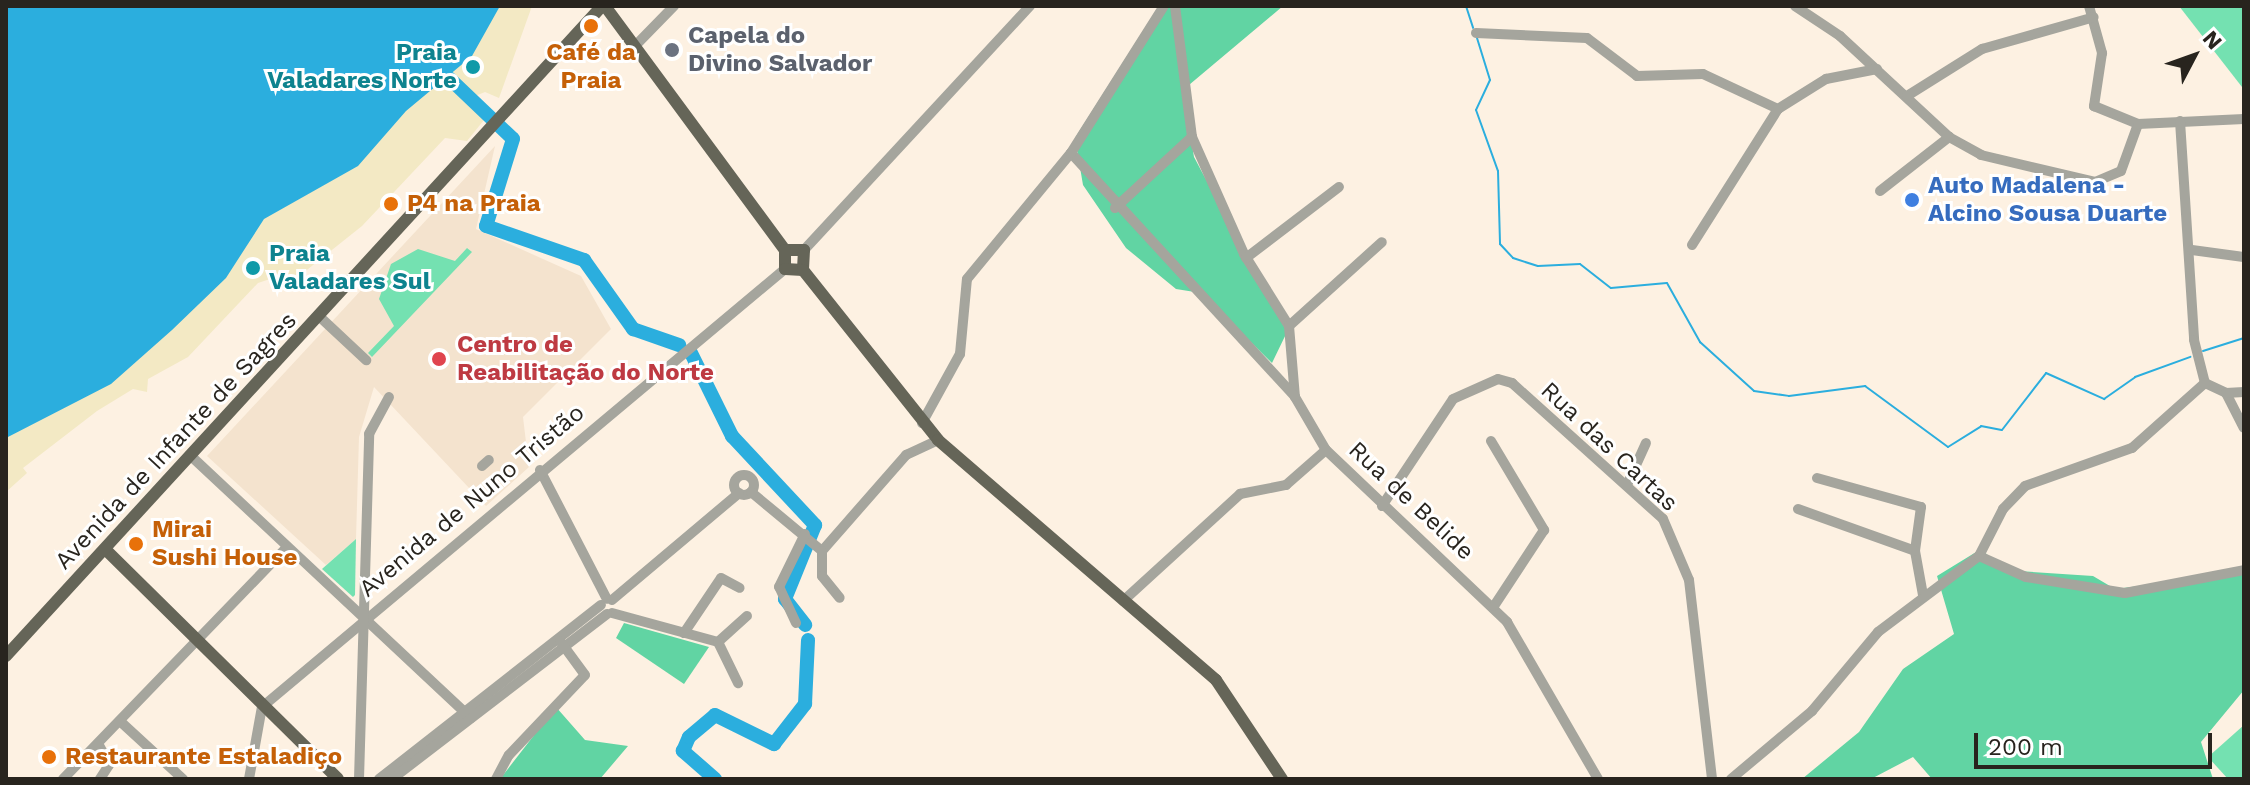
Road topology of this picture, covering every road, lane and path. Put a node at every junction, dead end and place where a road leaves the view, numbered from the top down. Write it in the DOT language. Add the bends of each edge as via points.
graph roads {
  1 [pos="603,6"];
  2 [pos="674,6"];
  3 [pos="1030,6"];
  4 [pos="1164,6"];
  5 [pos="1175,6"];
  6 [pos="1795,6"];
  7 [pos="2091,11"];
  8 [pos="1476,33"];
  9 [pos="633,48"];
  10 [pos="1877,69"];
  11 [pos="1907,96"];
  12 [pos="1778,109"];
  13 [pos="2244,119"];
  14 [pos="2180,121"];
  15 [pos="2138,124"];
  16 [pos="1192,137"];
  17 [pos="1949,137"];
  18 [pos="1071,153"];
  19 [pos="1339,187"];
  20 [pos="1880,191"];
  21 [pos="1115,208"];
  22 [pos="1382,242"];
  23 [pos="1692,245"];
  24 [pos="785,250"];
  25 [pos="804,250"];
  26 [pos="2192,250"];
  27 [pos="2244,257"];
  28 [pos="1246,258"];
  29 [pos="785,269"];
  30 [pos="803,270"];
  31 [pos="324,322"];
  32 [pos="1289,326"];
  33 [pos="366,360"];
  34 [pos="2205,383"];
  35 [pos="2244,392"];
  36 [pos="2226,393"];
  37 [pos="389,397"];
  38 [pos="1295,397"];
  39 [pos="922,423"];
  40 [pos="2244,428"];
  41 [pos="938,440"];
  42 [pos="1491,441"];
  43 [pos="1646,443"];
  44 [pos="1326,450"];
  45 [pos="192,457"];
  46 [pos="540,470"];
  47 [pos="1817,478"];
  48 [pos="1627,485"];
  49 [pos="751,492"];
  50 [pos="739,493"];
  51 [pos="1382,506"];
  52 [pos="1798,509"];
  53 [pos="813,543"];
  54 [pos="287,547"];
  55 [pos="105,549"];
  56 [pos="1915,551"];
  57 [pos="1979,556"];
  58 [pos="2244,570"];
  59 [pos="740,588"];
  60 [pos="1923,595"];
  61 [pos="840,598"];
  62 [pos="1123,601"];
  63 [pos="608,606"];
  64 [pos="1494,606"];
  65 [pos="747,616"];
  66 [pos="365,618"];
  67 [pos="796,623"];
  68 [pos="684,633"];
  69 [pos="562,642"];
  70 [pos="718,642"];
  71 [pos="198,643"];
  72 [pos="6,656"];
  73 [pos="738,683"];
  74 [pos="262,707"];
  75 [pos="468,715"];
  76 [pos="122,723"];
  77 [pos="100,747"];
  78 [pos="69,778"];
  79 [pos="104,778"];
  80 [pos="183,779"];
  81 [pos="249,779"];
  82 [pos="338,779"];
  83 [pos="359,779"];
  84 [pos="379,779"];
  85 [pos="392,779"];
  86 [pos="496,779"];
  87 [pos="1282,779"];
  88 [pos="1598,779"];
  89 [pos="1712,779"];
  90 [pos="1731,779"];
  1 -- 9 [label="main road"];
  1 -- 31 [label="main road, Avenida de Infante de Sagres" via="497,118"];
  2 -- 9 [label="street"];
  3 -- 25 [label="street"];
  4 -- 18 [label="street"];
  5 -- 16 [label="street, Rua de Belide"];
  6 -- 10 [label="street"];
  7 -- 11 [label="street" via="1982,49"];
  7 -- 15 [label="street" via="2102,53 2094,106"];
  8 -- 12 [label="street" via="1587,38 1637,76 1703,74"];
  9 -- 24 [label="main road"];
  10 -- 11 [label="street"];
  10 -- 12 [label="street" via="1826,79"];
  11 -- 17 [label="street"];
  12 -- 23 [label="street"];
  13 -- 14 [label="street"];
  14 -- 15 [label="street"];
  14 -- 26 [label="street" via="2181,207"];
  15 -- 17 [label="street" via="2121,171 2095,182 1981,155"];
  16 -- 21 [label="street"];
  16 -- 28 [label="street, Rua de Belide"];
  17 -- 20 [label="street"];
  18 -- 21 [label="street"];
  18 -- 39 [label="street" via="967,279 960,354"];
  19 -- 28 [label="street"];
  21 -- 38 [label="street"];
  22 -- 32 [label="street"];
  24 -- 25 [label="main road"];
  24 -- 29 [label="main road"];
  25 -- 30 [label="main road"];
  26 -- 27 [label="street"];
  26 -- 34 [label="street" via="2194,340"];
  28 -- 32 [label="street, Rua de Belide"];
  29 -- 30 [label="main road"];
  29 -- 46 [label="street, Avenida de Nuno Tristão"];
  30 -- 39 [label="main road"];
  31 -- 33 [label="street"];
  31 -- 45 [label="main road, Avenida de Infante de Sagres"];
  32 -- 38 [label="street, Rua de Belide"];
  34 -- 36 [label="street"];
  34 -- 57 [label="street" via="2132,448 2025,486 2003,509"];
  35 -- 36 [label="street"];
  36 -- 40 [label="street"];
  37 -- 66 [label="street" via="369,434"];
  38 -- 44 [label="street, Rua de Belide"];
  39 -- 41 [label="main road"];
  41 -- 53 [label="street" via="906,455"];
  41 -- 62 [label="main road"];
  42 -- 64 [label="street" via="1544,530"];
  43 -- 48 [label="street"];
  44 -- 51 [label="street, Rua de Belide"];
  44 -- 62 [label="street" via="1286,485 1240,494"];
  45 -- 54 [label="street"];
  45 -- 55 [label="main road, Avenida de Infante de Sagres"];
  46 -- 63 [label="street"];
  46 -- 66 [label="street, Avenida de Nuno Tristão"];
  47 -- 56 [label="street" via="1921,507"];
  48 -- 51 [label="street, Rua das Cartas" via="1512,383 1498,379 1453,399"];
  48 -- 89 [label="street, Rua das Cartas" via="1663,519 1689,580"];
  49 -- 50 [label="street"];
  49 -- 50 [label="street" via="753,480 742,475 735,482"];
  49 -- 53 [label="street"];
  50 -- 63 [label="street"];
  51 -- 64 [label="street, Rua de Belide"];
  52 -- 56 [label="street"];
  53 -- 61 [label="street" via="822,576"];
  53 -- 67 [label="street" via="779,587"];
  54 -- 66 [label="street"];
  54 -- 71 [label="street"];
  55 -- 71 [label="main road"];
  55 -- 72 [label="main road, Avenida de Infante de Sagres"];
  56 -- 60 [label="street"];
  57 -- 58 [label="street" via="2026,577 2125,593"];
  57 -- 60 [label="street"];
  59 -- 68 [label="street" via="721,578"];
  60 -- 90 [label="street" via="1855,653 1812,711"];
  62 -- 87 [label="main road" via="1216,680"];
  63 -- 68 [label="street"];
  63 -- 69 [label="street"];
  64 -- 88 [label="street, Rua de Belide"];
  65 -- 70 [label="street"];
  66 -- 74 [label="street, Avenida de Nuno Tristão"];
  66 -- 75 [label="street"];
  66 -- 83 [label="street"];
  68 -- 70 [label="street"];
  69 -- 75 [label="street"];
  69 -- 86 [label="street" via="585,675 509,755"];
  70 -- 73 [label="street"];
  71 -- 74 [label="main road"];
  71 -- 76 [label="street"];
  74 -- 81 [label="street"];
  74 -- 82 [label="main road"];
  75 -- 84 [label="street"];
  75 -- 85 [label="street"];
  76 -- 77 [label="street"];
  76 -- 80 [label="street"];
  77 -- 78 [label="street"];
  77 -- 79 [label="street" via="108,759"];
}
